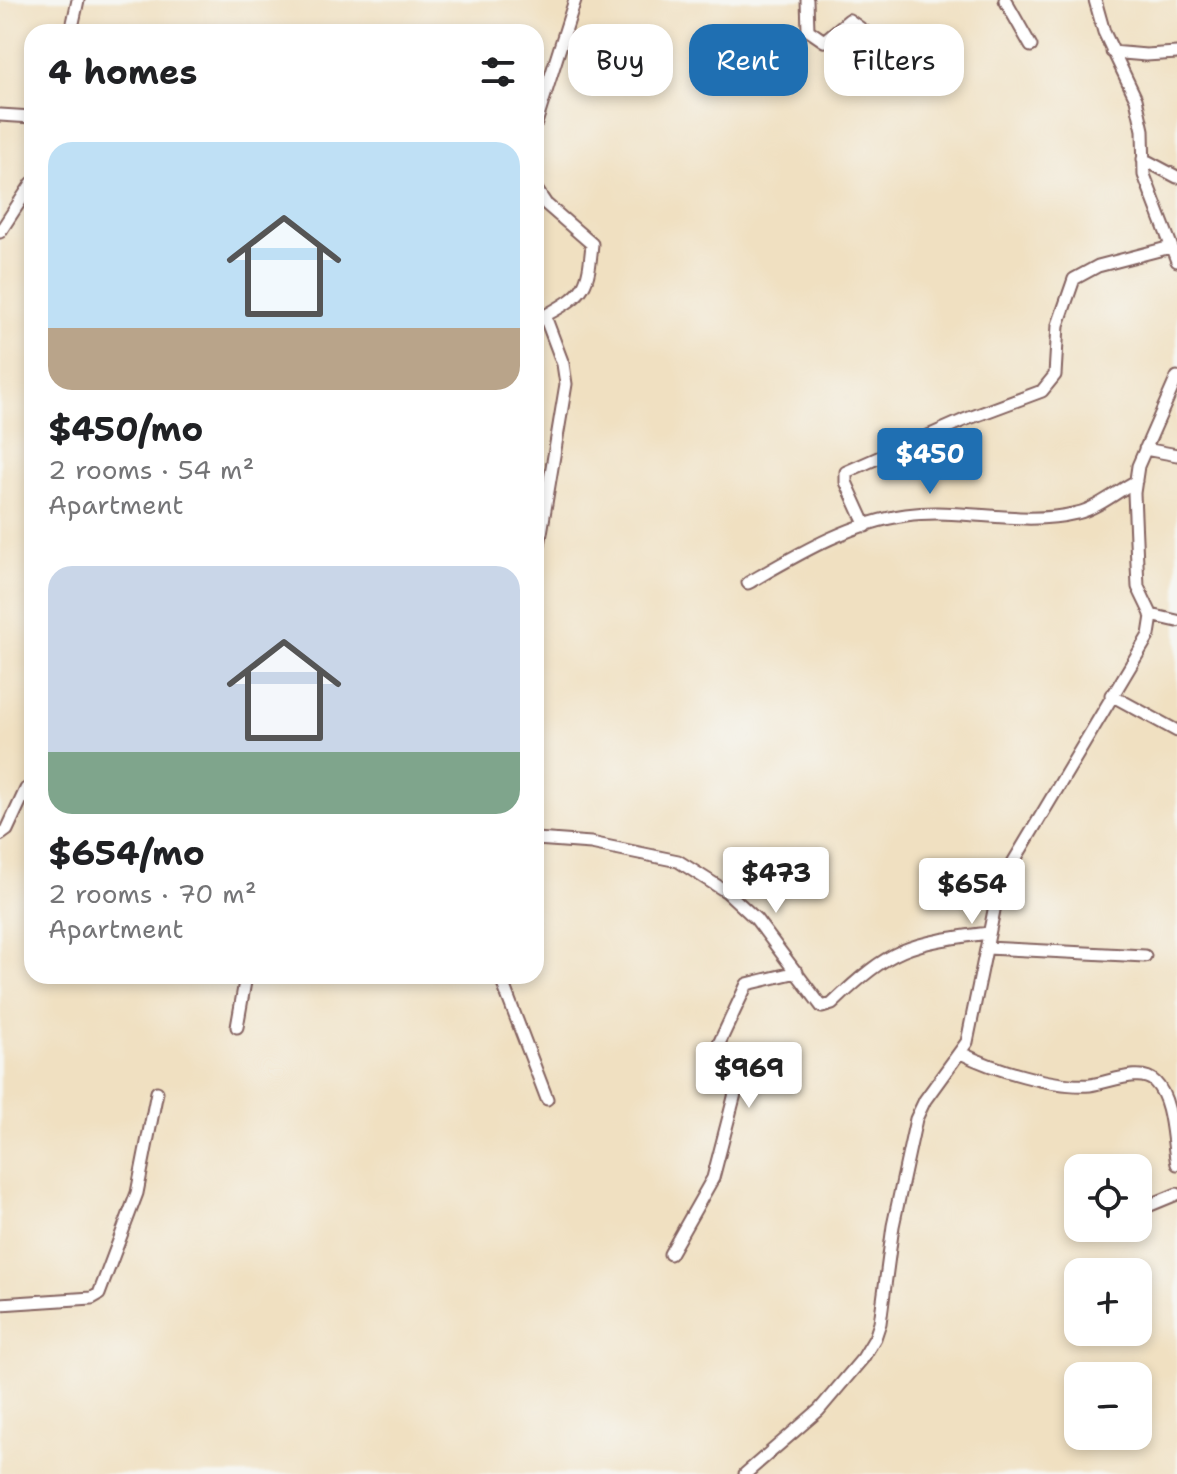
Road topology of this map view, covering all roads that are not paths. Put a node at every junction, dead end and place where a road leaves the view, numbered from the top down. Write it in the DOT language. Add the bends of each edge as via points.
graph roads {
  1 [pos="78,0"];
  2 [pos="575,0"];
  3 [pos="807,0"];
  4 [pos="1005,0"];
  5 [pos="1095,0"];
  6 [pos="73,24"];
  7 [pos="824,41"];
  8 [pos="1031,46"];
  9 [pos="1112,52"];
  10 [pos="1177,53"];
  11 [pos="544,98"];
  12 [pos="0,115"];
  13 [pos="24,116"];
  14 [pos="1143,159"];
  15 [pos="1177,177"];
  16 [pos="24,195"];
  17 [pos="544,199"];
  18 [pos="0,232"];
  19 [pos="1171,247"];
  20 [pos="1177,261"];
  21 [pos="1177,379"];
  22 [pos="1145,449"];
  23 [pos="1177,455"];
  24 [pos="1136,481"];
  25 [pos="544,515"];
  26 [pos="866,526"];
  27 [pos="748,583"];
  28 [pos="1151,615"];
  29 [pos="1177,621"];
  30 [pos="1111,695"];
  31 [pos="1177,731"];
  32 [pos="24,793"];
  33 [pos="0,835"];
  34 [pos="544,840"];
  35 [pos="989,933"];
  36 [pos="987,948"];
  37 [pos="1145,956"];
  38 [pos="797,972"];
  39 [pos="245,984"];
  40 [pos="503,984"];
  41 [pos="237,1027"];
  42 [pos="961,1053"];
  43 [pos="157,1092"];
  44 [pos="547,1099"];
  45 [pos="1177,1164"];
  46 [pos="1177,1194"];
  47 [pos="1152,1204"];
  48 [pos="670,1254"];
  49 [pos="0,1304"];
  50 [pos="745,1474"];
  1 -- 6 [label="street"];
  2 -- 11 [label="street"];
  3 -- 7 [label="street" via="808,30"];
  4 -- 8 [label="street"];
  5 -- 9 [label="street"];
  9 -- 10 [label="street"];
  9 -- 14 [label="street" via="1140,114"];
  12 -- 13 [label="street"];
  14 -- 15 [label="street"];
  14 -- 19 [label="street" via="1149,195"];
  16 -- 18 [label="street"];
  17 -- 25 [label="street" via="592,244 585,287 546,319 566,384"];
  19 -- 20 [label="street"];
  19 -- 26 [label="street" via="1098,266 1074,279 1056,333 1055,375 1042,391 846,472"];
  21 -- 22 [label="street"];
  22 -- 23 [label="street"];
  22 -- 24 [label="street"];
  24 -- 26 [label="street" via="1078,513 1015,519 928,513"];
  24 -- 28 [label="street" via="1138,587"];
  26 -- 27 [label="street"];
  28 -- 29 [label="street"];
  28 -- 30 [label="street" via="1149,635"];
  30 -- 31 [label="street"];
  30 -- 35 [label="street" via="999,886"];
  32 -- 33 [label="street"];
  34 -- 38 [label="street" via="678,861 727,892 756,919"];
  35 -- 36 [label="street"];
  35 -- 38 [label="street" via="915,944 896,952 826,1007 817,1003"];
  36 -- 37 [label="street"];
  36 -- 42 [label="street"];
  38 -- 48 [label="street" via="747,984 716,1050 738,1082 713,1178"];
  39 -- 41 [label="street"];
  40 -- 44 [label="street"];
  42 -- 45 [label="street" via="991,1068 1059,1083 1149,1078 1166,1101"];
  42 -- 50 [label="street" via="916,1119 875,1338 819,1410"];
  43 -- 49 [label="street" via="137,1193 99,1294"];
  46 -- 47 [label="street"];
}
